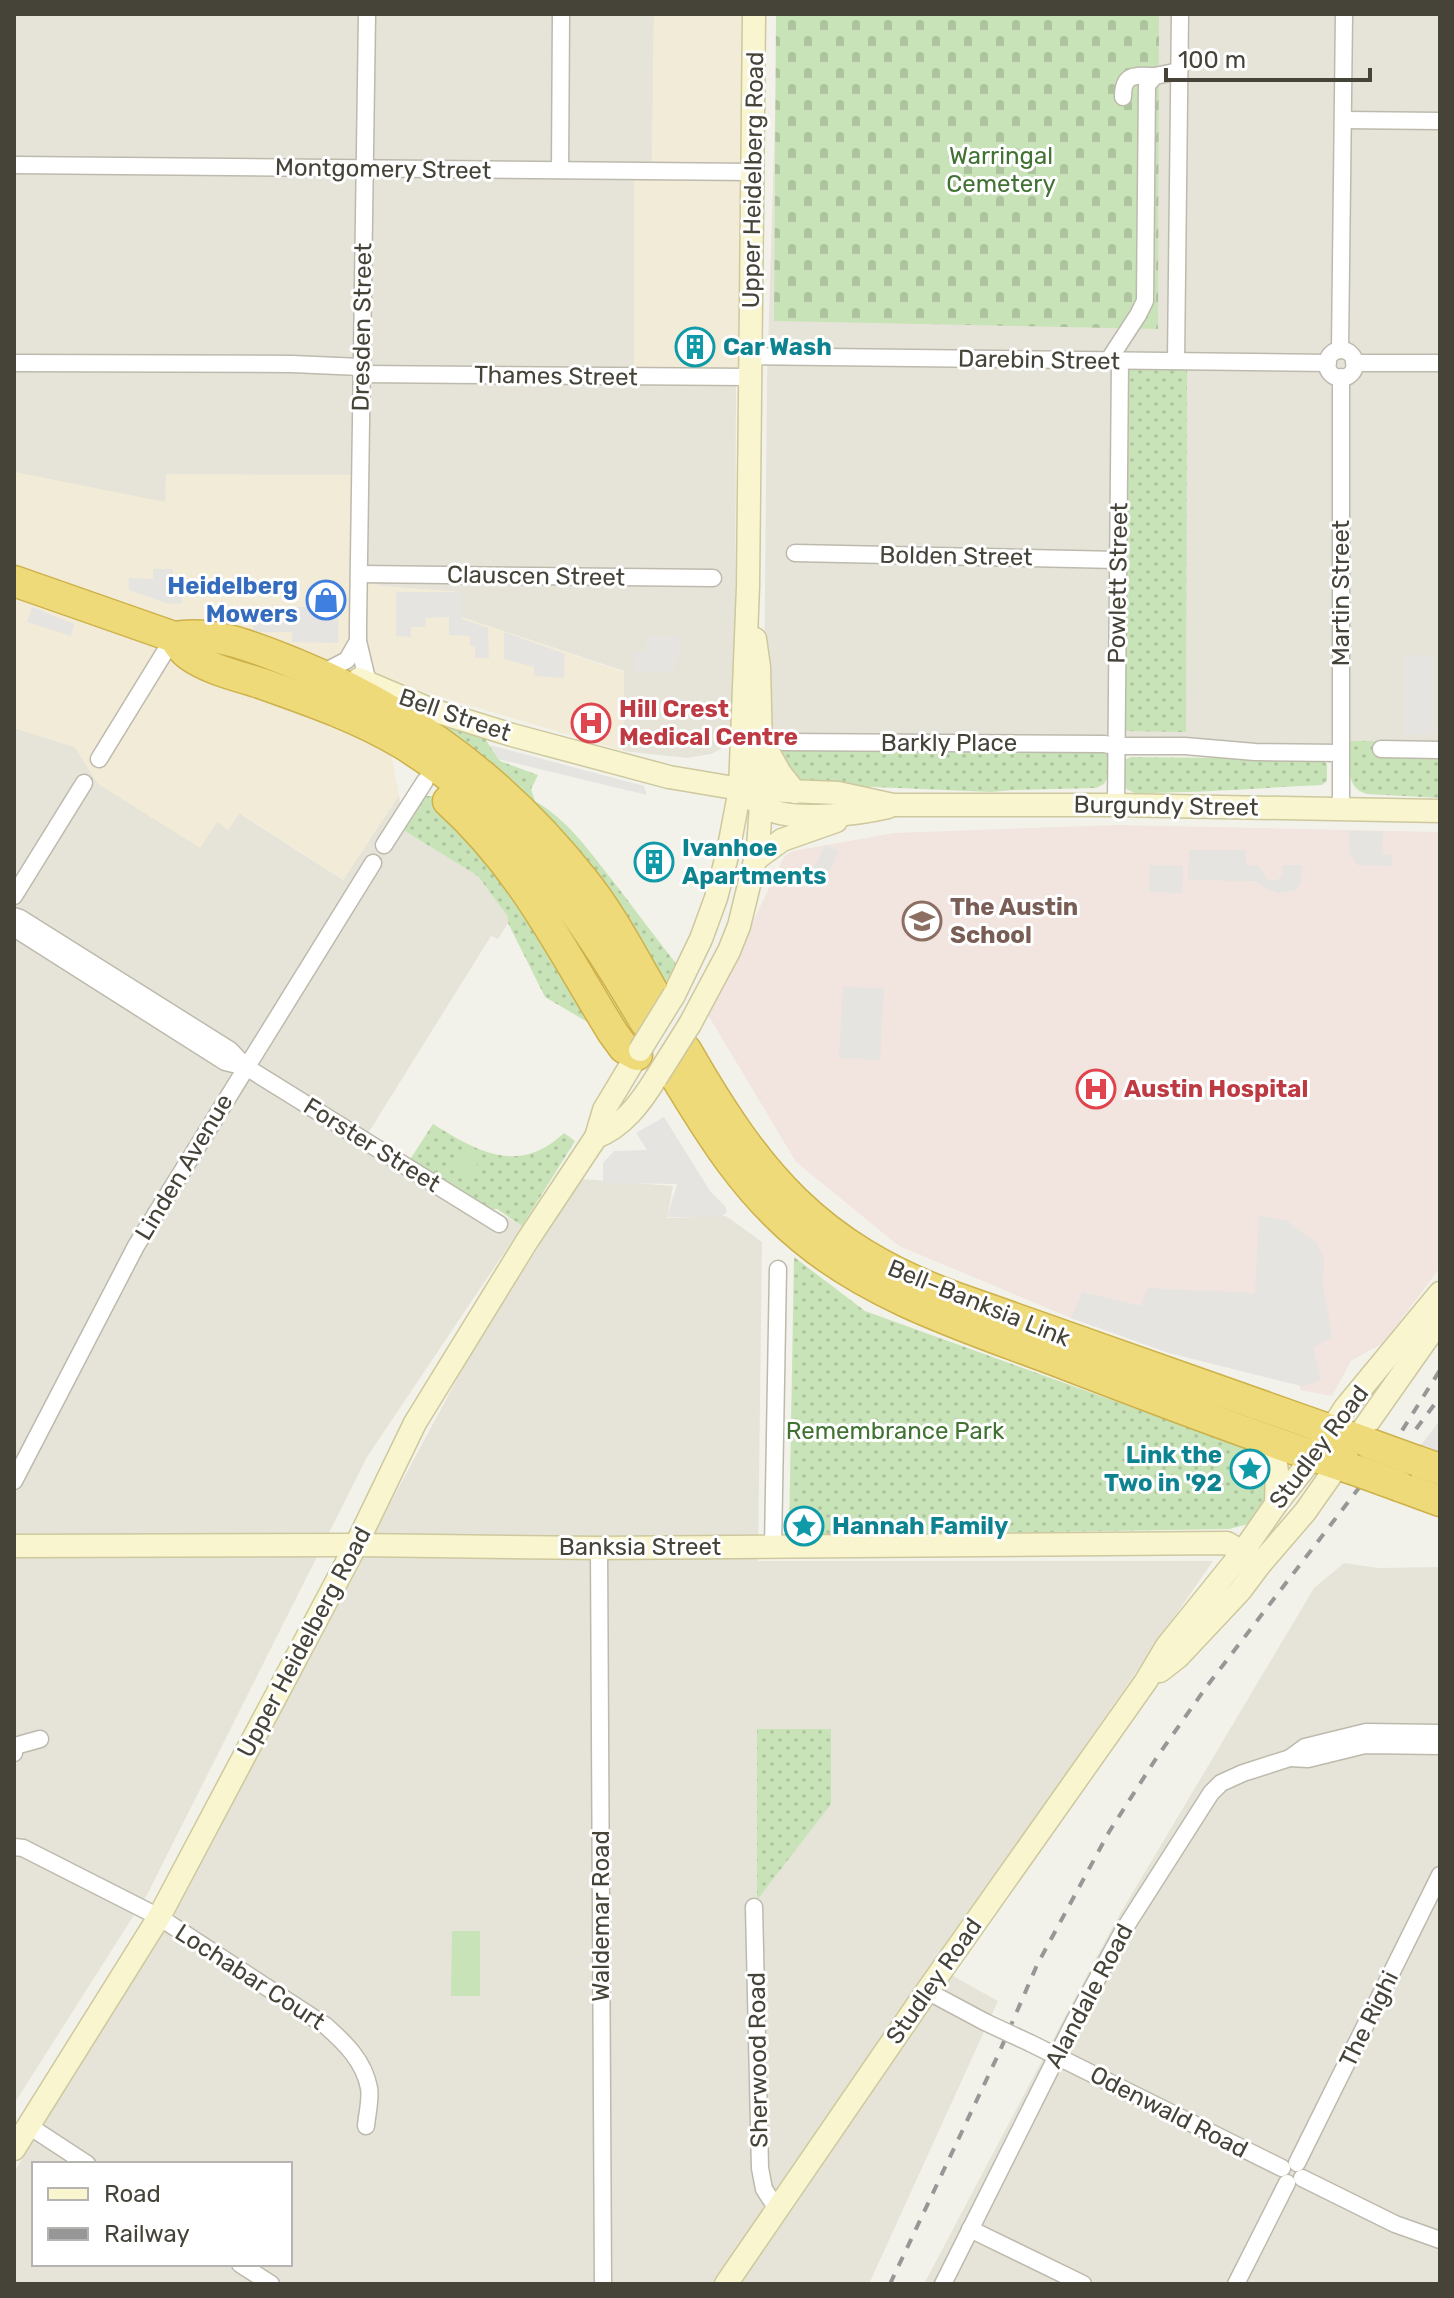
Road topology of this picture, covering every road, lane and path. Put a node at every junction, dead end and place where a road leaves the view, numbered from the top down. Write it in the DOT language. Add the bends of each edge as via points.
graph roads {
  1 [pos="367,14"];
  2 [pos="561,14"];
  3 [pos="754,14"];
  4 [pos="1180,14"];
  5 [pos="1344,14"];
  6 [pos="1179,71"];
  7 [pos="1113,72"];
  8 [pos="1135,76"];
  9 [pos="1155,76"];
  10 [pos="1123,97"];
  11 [pos="1344,120"];
  12 [pos="1440,121"];
  13 [pos="14,165"];
  14 [pos="366,169"];
  15 [pos="560,170"];
  16 [pos="753,172"];
  17 [pos="1340,350"];
  18 [pos="1114,361"];
  19 [pos="1176,361"];
  20 [pos="14,363"];
  21 [pos="1328,363"];
  22 [pos="1354,363"];
  23 [pos="1440,363"];
  24 [pos="751,367"];
  25 [pos="361,370"];
  26 [pos="1341,377"];
  27 [pos="795,553"];
  28 [pos="1118,560"];
  29 [pos="360,574"];
  30 [pos="713,578"];
  31 [pos="14,581"];
  32 [pos="748,586"];
  33 [pos="174,637"];
  34 [pos="358,641"];
  35 [pos="285,660"];
  36 [pos="330,669"];
  37 [pos="368,683"];
  38 [pos="318,705"];
  39 [pos="759,736"];
  40 [pos="783,742"];
  41 [pos="1116,746"];
  42 [pos="1381,749"];
  43 [pos="1440,750"];
  44 [pos="1340,753"];
  45 [pos="742,755"];
  46 [pos="99,759"];
  47 [pos="425,781"];
  48 [pos="689,781"];
  49 [pos="84,783"];
  50 [pos="795,792"];
  51 [pos="750,794"];
  52 [pos="893,805"];
  53 [pos="1116,805"];
  54 [pos="1341,810"];
  55 [pos="1440,811"];
  56 [pos="860,813"];
  57 [pos="384,845"];
  58 [pos="756,859"];
  59 [pos="373,863"];
  60 [pos="14,896"];
  61 [pos="14,916"];
  62 [pos="14,928"];
  63 [pos="661,1041"];
  64 [pos="246,1067"];
  65 [pos="609,1100"];
  66 [pos="639,1103"];
  67 [pos="596,1137"];
  68 [pos="499,1224"];
  69 [pos="778,1269"];
  70 [pos="1440,1293"];
  71 [pos="1440,1320"];
  72 [pos="1391,1372"];
  73 [pos="1273,1441"];
  74 [pos="1343,1449"];
  75 [pos="1428,1465"];
  76 [pos="14,1481"];
  77 [pos="1440,1501"];
  78 [pos="1276,1504"];
  79 [pos="356,1545"];
  80 [pos="14,1546"];
  81 [pos="773,1547"];
  82 [pos="599,1548"];
  83 [pos="1252,1558"];
  84 [pos="1440,1733"];
  85 [pos="40,1739"];
  86 [pos="1440,1746"];
  87 [pos="14,1748"];
  88 [pos="1290,1758"];
  89 [pos="14,1847"];
  90 [pos="1440,1875"];
  91 [pos="754,1907"];
  92 [pos="159,1917"];
  93 [pos="927,1991"];
  94 [pos="1057,2056"];
  95 [pos="29,2126"];
  96 [pos="366,2126"];
  97 [pos="14,2149"];
  98 [pos="84,2162"];
  99 [pos="1292,2173"];
  100 [pos="777,2209"];
  101 [pos="970,2229"];
  102 [pos="1440,2240"];
  103 [pos="243,2266"];
  104 [pos="735,2280"];
  105 [pos="271,2284"];
  106 [pos="603,2284"];
  107 [pos="943,2284"];
  108 [pos="1083,2284"];
  109 [pos="1236,2284"];
  1 -- 14 [label="street, Dresden Street"];
  2 -- 15 [label="street"];
  3 -- 16 [label="main road, Upper Heidelberg Road"];
  4 -- 6 [label="street"];
  5 -- 11 [label="street"];
  6 -- 9 [label="street"];
  6 -- 19 [label="street"];
  7 -- 8 [label="street"];
  8 -- 9 [label="street"];
  8 -- 10 [label="street" via="1123,84"];
  9 -- 18 [label="street" via="1147,85 1145,301"];
  11 -- 12 [label="street"];
  11 -- 17 [label="street"];
  13 -- 14 [label="street, Montgomery Street"];
  14 -- 15 [label="street, Montgomery Street"];
  14 -- 25 [label="street, Dresden Street"];
  15 -- 16 [label="street, Montgomery Street"];
  16 -- 24 [label="main road, Upper Heidelberg Road"];
  17 -- 21 [label="street"];
  17 -- 22 [label="street" via="1352,355"];
  18 -- 19 [label="street, Darebin Street"];
  18 -- 24 [label="street, Darebin Street"];
  18 -- 28 [label="street, Powlett Street"];
  19 -- 21 [label="street, Darebin Street"];
  20 -- 25 [label="street, Thames Street" via="292,364"];
  21 -- 26 [label="street" via="1333,375"];
  22 -- 23 [label="street"];
  22 -- 26 [label="street" via="1349,375"];
  24 -- 25 [label="street, Thames Street"];
  24 -- 32 [label="main road, Upper Heidelberg Road"];
  25 -- 29 [label="street, Dresden Street"];
  26 -- 44 [label="street, Martin Street"];
  27 -- 28 [label="street, Bolden Street"];
  28 -- 41 [label="street, Powlett Street"];
  29 -- 30 [label="street, Clauscen Street"];
  29 -- 34 [label="street, Dresden Street"];
  31 -- 33 [label="highway, Bell Street"];
  32 -- 39 [label="main road, Upper Heidelberg Road" via="759,667"];
  32 -- 45 [label="main road, Upper Heidelberg Road"];
  33 -- 35 [label="highway, Bell Street" via="213,636"];
  33 -- 38 [label="highway, Bell Street" via="201,662"];
  33 -- 46 [label="street"];
  34 -- 36 [label="street" via="347,660"];
  34 -- 37 [label="street, Dresden Street"];
  35 -- 36 [label="main road, Bell Street"];
  35 -- 63 [label="highway, Bell–Banksia Link" via="407,719 519,807 612,920"];
  36 -- 37 [label="main road, Bell Street"];
  37 -- 48 [label="main road, Bell Street" via="477,725"];
  38 -- 47 [label="highway"];
  38 -- 63 [label="highway, Bell–Banksia Link" via="404,745 484,805 567,898"];
  39 -- 50 [label="main road"];
  39 -- 51 [label="main road, Upper Heidelberg Road"];
  40 -- 41 [label="street, Barkly Place"];
  41 -- 44 [label="street"];
  41 -- 53 [label="street, Powlett Street"];
  42 -- 43 [label="street"];
  44 -- 54 [label="street, Martin Street"];
  45 -- 48 [label="main road" via="725,769"];
  45 -- 51 [label="main road, Upper Heidelberg Road"];
  47 -- 57 [label="street"];
  47 -- 63 [label="highway" via="467,817 510,866 624,1048"];
  48 -- 51 [label="main road, Bell Street"];
  49 -- 60 [label="street"];
  50 -- 51 [label="main road, Burgundy Street"];
  50 -- 52 [label="main road, Burgundy Street" via="838,793"];
  51 -- 56 [label="main road, Burgundy Street" via="775,812 790,815"];
  51 -- 58 [label="main road, Upper Heidelberg Road"];
  51 -- 63 [label="main road, Upper Heidelberg Road"];
  52 -- 53 [label="main road, Burgundy Street"];
  52 -- 56 [label="main road, Burgundy Street"];
  53 -- 54 [label="main road, Burgundy Street"];
  54 -- 55 [label="main road, Burgundy Street"];
  56 -- 58 [label="main road" via="787,837"];
  58 -- 63 [label="main road, Upper Heidelberg Road" via="734,939"];
  59 -- 64 [label="street, Linden Avenue"];
  61 -- 64 [label="street, Forster Street" via="230,1050"];
  62 -- 64 [label="street, Forster Street" via="225,1062"];
  63 -- 65 [label="main road, Upper Heidelberg Road"];
  63 -- 66 [label="main road, Upper Heidelberg Road"];
  63 -- 73 [label="highway, Bell–Banksia Link" via="721,1151 802,1238 852,1274 928,1311"];
  63 -- 74 [label="highway, Bell–Banksia Link" via="775,1182 866,1257 943,1293"];
  64 -- 68 [label="street, Forster Street"];
  64 -- 76 [label="street, Linden Avenue" via="136,1246"];
  65 -- 66 [label="main road" via="629,1097"];
  65 -- 67 [label="main road, Upper Heidelberg Road"];
  66 -- 67 [label="main road, Upper Heidelberg Road" via="613,1131"];
  67 -- 79 [label="main road, Upper Heidelberg Road" via="415,1423"];
  69 -- 81 [label="street"];
  70 -- 72 [label="main road, Studley Road"];
  71 -- 72 [label="main road, Studley Road" via="1415,1356"];
  72 -- 74 [label="main road, Studley Road" via="1349,1403"];
  73 -- 74 [label="highway, Bell–Banksia Link"];
  73 -- 78 [label="main road"];
  74 -- 75 [label="highway, bridge"];
  74 -- 77 [label="highway, bridge" via="1399,1486"];
  74 -- 78 [label="main road, Studley Road"];
  74 -- 83 [label="main road, Studley Road" via="1305,1512"];
  78 -- 83 [label="main road, Studley Road"];
  79 -- 80 [label="main road, Banksia Street"];
  79 -- 82 [label="main road, Banksia Street"];
  79 -- 92 [label="main road, Upper Heidelberg Road"];
  81 -- 82 [label="main road, Banksia Street"];
  81 -- 83 [label="main road, Banksia Street" via="1227,1543"];
  82 -- 106 [label="street, Waldemar Road"];
  83 -- 93 [label="main road, Studley Road" via="1167,1646"];
  84 -- 88 [label="street" via="1366,1732 1305,1747"];
  85 -- 87 [label="street"];
  86 -- 88 [label="street" via="1365,1745 1308,1759"];
  88 -- 94 [label="street, Alandale Road" via="1243,1773 1211,1793 1123,1931"];
  89 -- 92 [label="street, Lochabar Court"];
  90 -- 99 [label="street, The Righi"];
  91 -- 100 [label="street, Sherwood Road" via="760,2168 764,2189"];
  92 -- 95 [label="main road, Upper Heidelberg Road"];
  92 -- 96 [label="street, Lochabar Court" via="347,2045 369,2089"];
  93 -- 94 [label="street, Odenwald Road, bridge"];
  93 -- 100 [label="main road, Studley Road"];
  94 -- 99 [label="street, Odenwald Road"];
  94 -- 101 [label="street, Alandale Road"];
  95 -- 97 [label="main road, Upper Heidelberg Road"];
  95 -- 98 [label="street"];
  99 -- 102 [label="street, Odenwald Road"];
  99 -- 109 [label="street, The Righi"];
  100 -- 104 [label="main road, Studley Road"];
  101 -- 107 [label="street, Alandale Road"];
  101 -- 108 [label="street"];
  103 -- 105 [label="street"];
}
